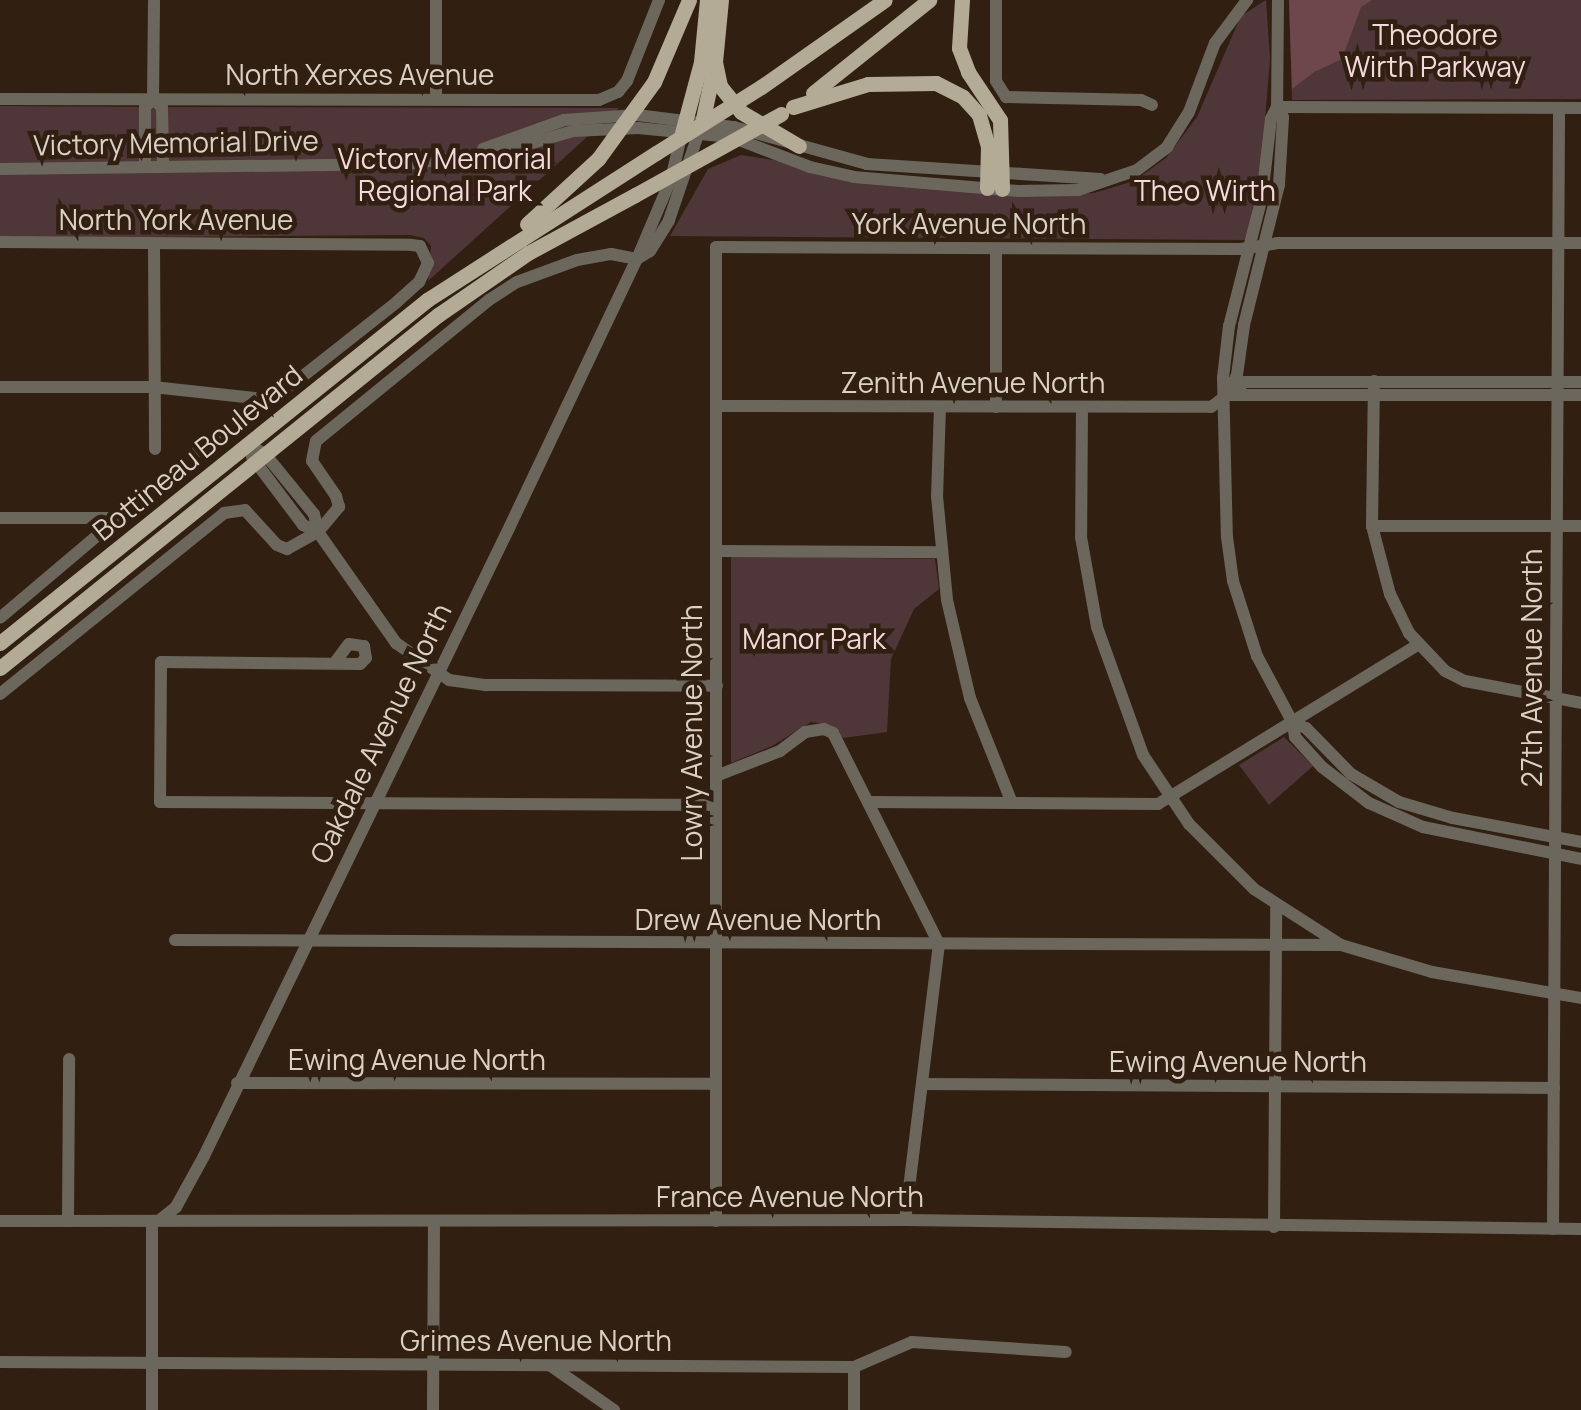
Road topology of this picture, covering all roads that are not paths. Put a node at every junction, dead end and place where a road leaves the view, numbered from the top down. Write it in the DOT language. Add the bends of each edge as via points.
graph roads {
  1 [pos="154,0"];
  2 [pos="436,0"];
  3 [pos="658,0"];
  4 [pos="689,0"];
  5 [pos="707,0"];
  6 [pos="721,0"];
  7 [pos="885,0"];
  8 [pos="929,0"];
  9 [pos="962,0"];
  10 [pos="996,0"];
  11 [pos="1247,0"];
  12 [pos="1278,0"];
  13 [pos="716,62"];
  14 [pos="0,99"];
  15 [pos="154,99"];
  16 [pos="436,99"];
  17 [pos="1152,104"];
  18 [pos="1277,108"];
  19 [pos="1559,108"];
  20 [pos="1581,108"];
  21 [pos="787,111"];
  22 [pos="692,127"];
  23 [pos="799,146"];
  24 [pos="145,167"];
  25 [pos="163,167"];
  26 [pos="0,169"];
  27 [pos="995,180"];
  28 [pos="0,242"];
  29 [pos="1558,243"];
  30 [pos="1581,243"];
  31 [pos="154,245"];
  32 [pos="1264,245"];
  33 [pos="716,246"];
  34 [pos="1250,248"];
  35 [pos="996,250"];
  36 [pos="638,259"];
  37 [pos="459,276"];
  38 [pos="1581,382"];
  39 [pos="0,387"];
  40 [pos="153,387"];
  41 [pos="1374,388"];
  42 [pos="1557,388"];
  43 [pos="1227,395"];
  44 [pos="1581,395"];
  45 [pos="260,406"];
  46 [pos="716,406"];
  47 [pos="940,407"];
  48 [pos="996,407"];
  49 [pos="1082,407"];
  50 [pos="247,444"];
  51 [pos="155,449"];
  52 [pos="260,459"];
  53 [pos="0,518"];
  54 [pos="119,518"];
  55 [pos="1372,526"];
  56 [pos="1557,526"];
  57 [pos="1581,526"];
  58 [pos="318,532"];
  59 [pos="716,550"];
  60 [pos="941,552"];
  61 [pos="0,618"];
  62 [pos="0,644"];
  63 [pos="1417,644"];
  64 [pos="336,661"];
  65 [pos="0,668"];
  66 [pos="436,674"];
  67 [pos="717,686"];
  68 [pos="0,694"];
  69 [pos="1556,698"];
  70 [pos="1581,703"];
  71 [pos="1293,723"];
  72 [pos="716,776"];
  73 [pos="1170,798"];
  74 [pos="374,802"];
  75 [pos="870,802"];
  76 [pos="1012,803"];
  77 [pos="716,804"];
  78 [pos="1555,837"];
  79 [pos="1581,842"];
  80 [pos="1555,854"];
  81 [pos="1581,859"];
  82 [pos="1276,906"];
  83 [pos="175,940"];
  84 [pos="307,942"];
  85 [pos="716,944"];
  86 [pos="939,944"];
  87 [pos="1341,945"];
  88 [pos="1276,946"];
  89 [pos="1554,994"];
  90 [pos="1581,998"];
  91 [pos="69,1059"];
  92 [pos="238,1084"];
  93 [pos="716,1084"];
  94 [pos="922,1084"];
  95 [pos="1274,1087"];
  96 [pos="1554,1088"];
  97 [pos="716,1220"];
  98 [pos="905,1220"];
  99 [pos="0,1221"];
  100 [pos="68,1222"];
  101 [pos="154,1222"];
  102 [pos="434,1222"];
  103 [pos="1274,1227"];
  104 [pos="1553,1229"];
  105 [pos="1581,1229"];
  106 [pos="1066,1352"];
  107 [pos="0,1362"];
  108 [pos="152,1363"];
  109 [pos="434,1364"];
  110 [pos="549,1364"];
  111 [pos="854,1367"];
  112 [pos="152,1410"];
  113 [pos="433,1410"];
  114 [pos="614,1410"];
  115 [pos="854,1410"];
  1 -- 15 [label="street"];
  2 -- 16 [label="street"];
  3 -- 16 [label="street, North Xerxes Avenue" via="627,81 609,97"];
  4 -- 37 [label="main road, bridge" via="654,82 598,159"];
  5 -- 22 [label="main road"];
  6 -- 13 [label="main road"];
  7 -- 37 [label="main road, bridge" via="761,87"];
  8 -- 21 [label="main road"];
  9 -- 27 [label="main road" via="959,48 1000,120"];
  10 -- 17 [label="street" via="996,81 1006,97"];
  11 -- 27 [label="street" via="1215,43 1178,132 1156,156 1116,179 1064,192"];
  12 -- 18 [label="street"];
  13 -- 22 [label="main road"];
  13 -- 23 [label="main road" via="720,86 741,112"];
  14 -- 15 [label="street, North Xerxes Avenue"];
  15 -- 16 [label="street, North Xerxes Avenue"];
  15 -- 24 [label="street" via="145,108"];
  15 -- 25 [label="street" via="162,107"];
  18 -- 19 [label="street"];
  18 -- 32 [label="street" via="1284,118 1282,154"];
  18 -- 34 [label="street"];
  19 -- 20 [label="street"];
  19 -- 29 [label="street, 27th Avenue North"];
  21 -- 27 [label="main road" via="868,84 936,83 964,97 979,115"];
  21 -- 52 [label="main road, Bottineau Boulevard, bridge" via="528,253 422,328"];
  22 -- 23 [label="street"];
  22 -- 25 [label="street, Victory Memorial Drive" via="584,116 472,154 406,164"];
  22 -- 27 [label="street" via="835,174"];
  22 -- 36 [label="street, Oakdale Avenue North"];
  23 -- 27 [label="street" via="866,164"];
  24 -- 25 [label="street, Victory Memorial Drive"];
  24 -- 26 [label="street, Victory Memorial Drive"];
  28 -- 31 [label="street, North York Avenue"];
  29 -- 30 [label="street, York Avenue North"];
  29 -- 32 [label="street, York Avenue North"];
  29 -- 42 [label="street, 27th Avenue North"];
  31 -- 40 [label="street"];
  31 -- 45 [label="street, North York Avenue" via="412,244 428,256 418,282"];
  32 -- 34 [label="street, York Avenue North"];
  32 -- 43 [label="street"];
  33 -- 35 [label="street, York Avenue North"];
  33 -- 46 [label="street, Lowry Avenue North"];
  34 -- 35 [label="street, York Avenue North"];
  34 -- 43 [label="street" via="1229,326"];
  35 -- 48 [label="street"];
  36 -- 58 [label="street" via="611,254 577,260 517,282 316,441 312,462 339,507"];
  36 -- 66 [label="street, Oakdale Avenue North"];
  37 -- 50 [label="main road, Bottineau Boulevard"];
  38 -- 42 [label="street, Zenith Avenue North"];
  39 -- 40 [label="street"];
  40 -- 45 [label="street" via="254,398"];
  40 -- 51 [label="street"];
  41 -- 42 [label="street, Zenith Avenue North"];
  41 -- 43 [label="street, Zenith Avenue North"];
  41 -- 55 [label="street"];
  42 -- 44 [label="street, Zenith Avenue North"];
  42 -- 56 [label="street, 27th Avenue North"];
  43 -- 49 [label="street, Zenith Avenue North" via="1211,407"];
  43 -- 71 [label="street" via="1223,483 1234,580 1257,656"];
  45 -- 54 [label="street"];
  46 -- 47 [label="street, Zenith Avenue North"];
  46 -- 59 [label="street, Lowry Avenue North"];
  47 -- 48 [label="street, Zenith Avenue North"];
  47 -- 60 [label="street"];
  48 -- 49 [label="street, Zenith Avenue North"];
  49 -- 73 [label="street" via="1081,538 1097,628 1126,715"];
  50 -- 52 [label="street"];
  50 -- 62 [label="main road, Bottineau Boulevard"];
  52 -- 58 [label="street" via="303,525"];
  52 -- 65 [label="main road, Bottineau Boulevard"];
  53 -- 54 [label="street"];
  54 -- 61 [label="street"];
  55 -- 56 [label="street"];
  55 -- 63 [label="street" via="1390,594"];
  56 -- 57 [label="street"];
  56 -- 69 [label="street, 27th Avenue North"];
  58 -- 66 [label="street" via="396,643"];
  58 -- 68 [label="street" via="287,549 244,510 224,512"];
  59 -- 60 [label="street"];
  59 -- 67 [label="street, Lowry Avenue North"];
  60 -- 76 [label="street" via="970,698"];
  63 -- 69 [label="street" via="1465,681"];
  63 -- 71 [label="street"];
  64 -- 74 [label="street" via="160,662 160,802"];
  66 -- 67 [label="street" via="486,686"];
  66 -- 74 [label="street, Oakdale Avenue North"];
  67 -- 72 [label="street, Lowry Avenue North"];
  69 -- 70 [label="street"];
  69 -- 78 [label="street, 27th Avenue North"];
  71 -- 73 [label="street"];
  71 -- 78 [label="street" via="1351,774 1399,802"];
  71 -- 80 [label="street" via="1295,737 1322,767 1382,810 1423,827"];
  72 -- 75 [label="street" via="815,729 833,734"];
  72 -- 77 [label="street, Lowry Avenue North"];
  73 -- 76 [label="street" via="1158,804"];
  73 -- 82 [label="street" via="1212,851"];
  74 -- 77 [label="street"];
  74 -- 84 [label="street, Oakdale Avenue North"];
  75 -- 76 [label="street"];
  75 -- 86 [label="street"];
  77 -- 85 [label="street, Lowry Avenue North"];
  78 -- 79 [label="street"];
  78 -- 80 [label="street, 27th Avenue North"];
  80 -- 81 [label="street"];
  80 -- 89 [label="street, 27th Avenue North"];
  82 -- 87 [label="street"];
  82 -- 88 [label="street"];
  83 -- 84 [label="street, Drew Avenue North"];
  84 -- 85 [label="street, Drew Avenue North"];
  84 -- 92 [label="street, Oakdale Avenue North"];
  85 -- 86 [label="street, Drew Avenue North"];
  85 -- 93 [label="street, Lowry Avenue North"];
  86 -- 88 [label="street, Drew Avenue North"];
  86 -- 94 [label="street"];
  87 -- 88 [label="street, Drew Avenue North"];
  87 -- 89 [label="street" via="1432,972"];
  88 -- 95 [label="street"];
  89 -- 90 [label="street"];
  89 -- 96 [label="street, 27th Avenue North"];
  91 -- 100 [label="street"];
  92 -- 93 [label="street, Ewing Avenue North"];
  92 -- 101 [label="street, Oakdale Avenue North" via="176,1207"];
  93 -- 97 [label="street, Lowry Avenue North"];
  94 -- 95 [label="street, Ewing Avenue North"];
  94 -- 98 [label="street"];
  95 -- 96 [label="street, Ewing Avenue North"];
  95 -- 103 [label="street"];
  96 -- 104 [label="street, 27th Avenue North"];
  97 -- 98 [label="street, France Avenue North"];
  97 -- 102 [label="street, France Avenue North"];
  98 -- 103 [label="street, France Avenue North"];
  99 -- 100 [label="street, France Avenue North"];
  100 -- 101 [label="street, France Avenue North"];
  101 -- 102 [label="street, France Avenue North"];
  101 -- 108 [label="street"];
  102 -- 109 [label="street"];
  103 -- 104 [label="street, France Avenue North"];
  104 -- 105 [label="street, France Avenue North"];
  106 -- 111 [label="street, Grimes Avenue North" via="912,1342"];
  107 -- 108 [label="street, Grimes Avenue North"];
  108 -- 109 [label="street, Grimes Avenue North"];
  108 -- 112 [label="street"];
  109 -- 110 [label="street, Grimes Avenue North"];
  109 -- 113 [label="street"];
  110 -- 111 [label="street, Grimes Avenue North"];
  110 -- 114 [label="street"];
  111 -- 115 [label="street"];
}
